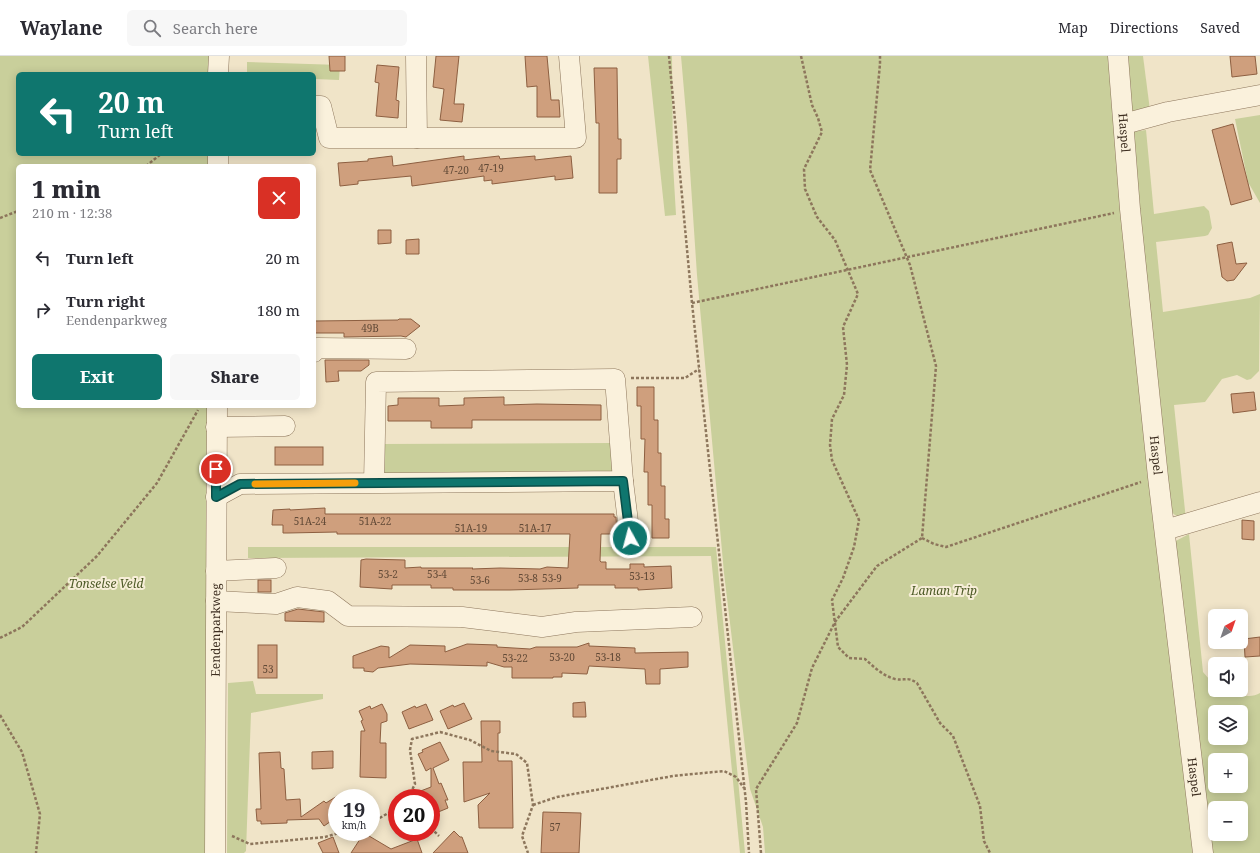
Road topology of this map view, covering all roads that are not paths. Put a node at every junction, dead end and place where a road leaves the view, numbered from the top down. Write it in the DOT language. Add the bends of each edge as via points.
graph roads {
  1 [pos="219,56"];
  2 [pos="416,56"];
  3 [pos="569,56"];
  4 [pos="1118,56"];
  5 [pos="218,72"];
  6 [pos="1260,95"];
  7 [pos="316,106"];
  8 [pos="1124,124"];
  9 [pos="417,138"];
  10 [pos="316,349"];
  11 [pos="406,349"];
  12 [pos="217,408"];
  13 [pos="216,426"];
  14 [pos="285,426"];
  15 [pos="623,481"];
  16 [pos="374,483"];
  17 [pos="216,497"];
  18 [pos="1260,502"];
  19 [pos="1165,530"];
  20 [pos="630,538"];
  21 [pos="276,568"];
  22 [pos="216,571"];
  23 [pos="216,602"];
  24 [pos="692,617"];
  25 [pos="215,853"];
  26 [pos="1202,853"];
  1 -- 5 [label="street"];
  2 -- 9 [label="street"];
  3 -- 9 [label="street" via="576,138"];
  4 -- 8 [label="street, Haspel"];
  6 -- 8 [label="street" via="1168,112"];
  7 -- 9 [label="street" via="321,106 329,138"];
  8 -- 19 [label="street, Haspel" via="1130,209"];
  10 -- 11 [label="street"];
  12 -- 13 [label="street, Eendenparkweg"];
  13 -- 14 [label="street"];
  13 -- 17 [label="street, Eendenparkweg"];
  15 -- 16 [label="street"];
  15 -- 16 [label="street" via="615,379 376,382"];
  15 -- 20 [label="street"];
  16 -- 17 [label="street" via="240,484"];
  17 -- 22 [label="street, Eendenparkweg"];
  18 -- 19 [label="street"];
  19 -- 26 [label="street, Haspel"];
  21 -- 22 [label="street"];
  22 -- 23 [label="street, Eendenparkweg"];
  23 -- 24 [label="street" via="276,604 297,597 328,601 348,616 462,618 542,627 576,622"];
  23 -- 25 [label="street, Eendenparkweg"];
}
